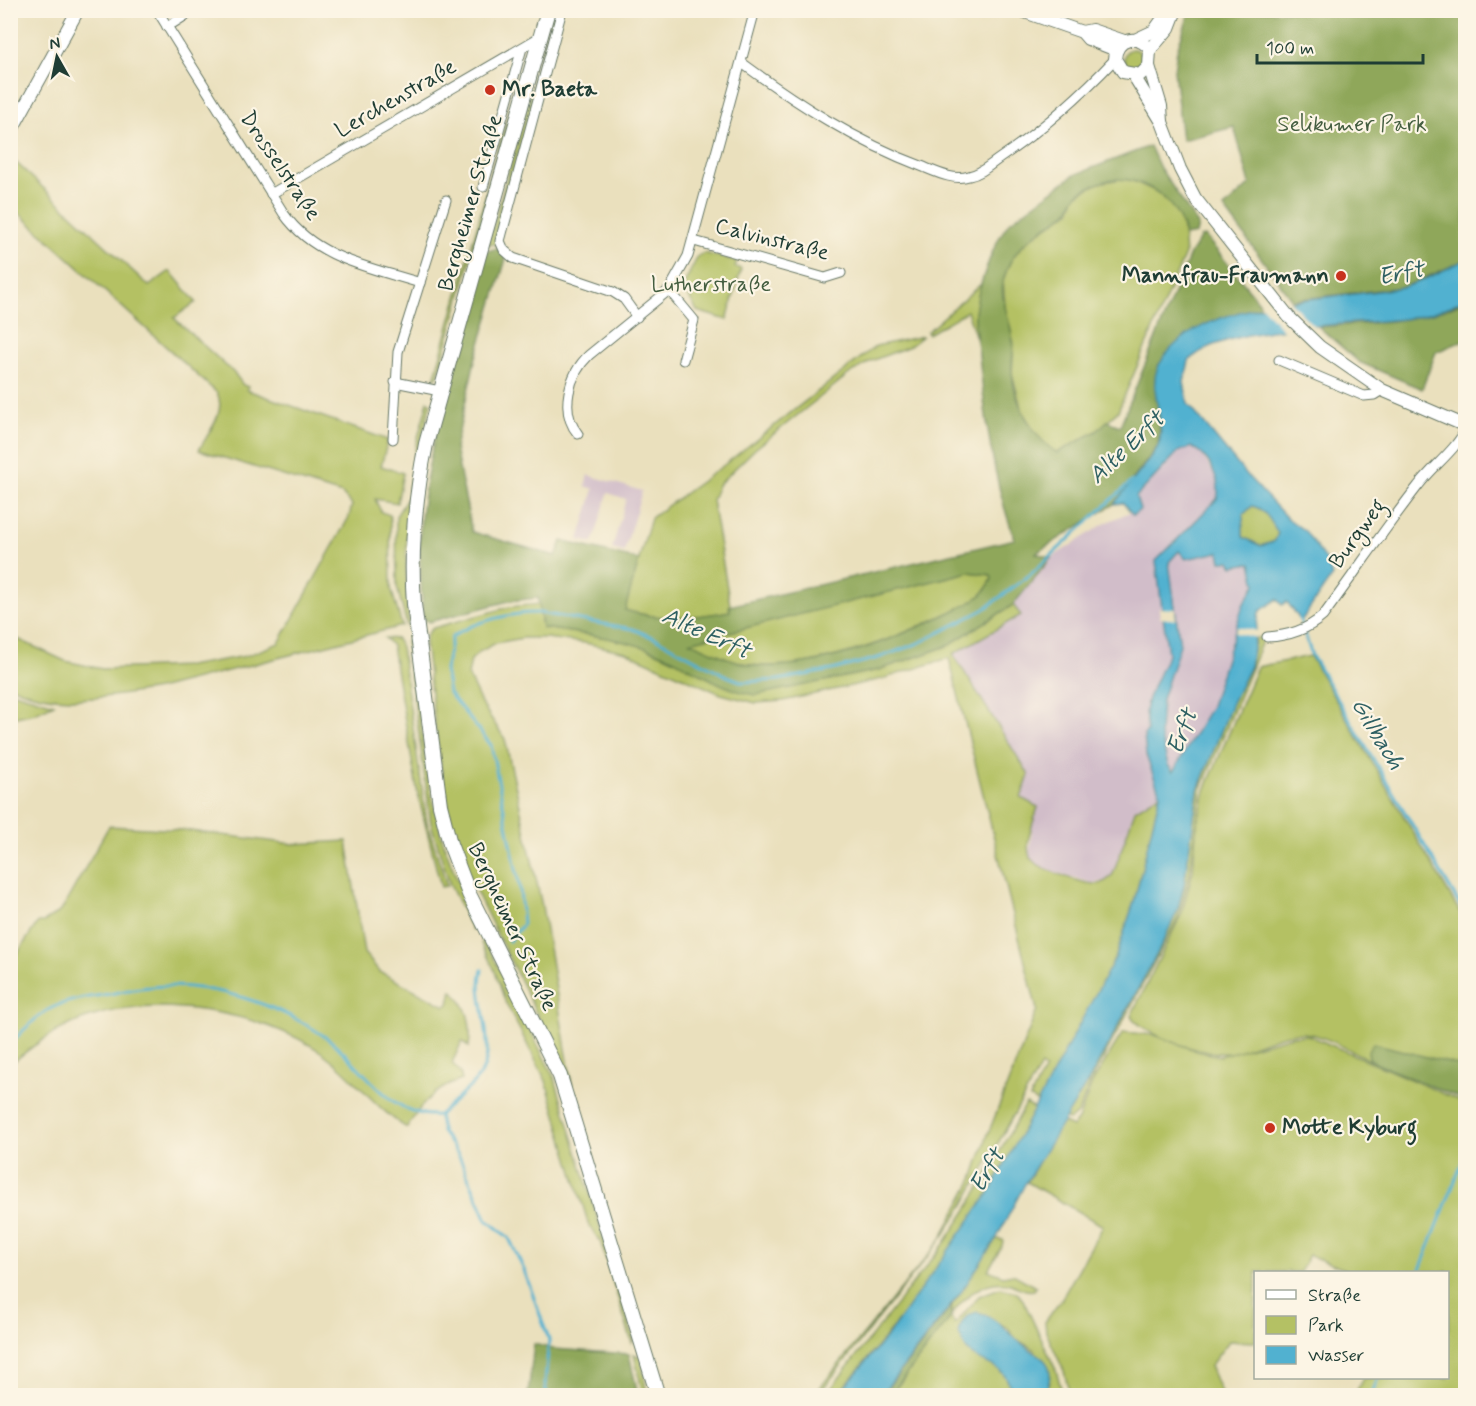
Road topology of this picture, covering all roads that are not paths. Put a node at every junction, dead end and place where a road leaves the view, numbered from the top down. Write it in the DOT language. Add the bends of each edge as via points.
graph roads {
  1 [pos="78,10"];
  2 [pos="157,10"];
  3 [pos="194,10"];
  4 [pos="546,10"];
  5 [pos="562,10"];
  6 [pos="755,10"];
  7 [pos="1019,10"];
  8 [pos="1169,10"];
  9 [pos="1176,10"];
  10 [pos="167,27"];
  11 [pos="541,32"];
  12 [pos="1123,47"];
  13 [pos="522,48"];
  14 [pos="1150,50"];
  15 [pos="742,63"];
  16 [pos="1149,66"];
  17 [pos="1128,74"];
  18 [pos="1102,75"];
  19 [pos="1162,122"];
  20 [pos="10,134"];
  21 [pos="483,187"];
  22 [pos="271,194"];
  23 [pos="446,200"];
  24 [pos="694,241"];
  25 [pos="841,273"];
  26 [pos="420,283"];
  27 [pos="669,290"];
  28 [pos="637,317"];
  29 [pos="683,360"];
  30 [pos="1279,360"];
  31 [pos="395,382"];
  32 [pos="1382,390"];
  33 [pos="440,391"];
  34 [pos="1466,427"];
  35 [pos="578,434"];
  36 [pos="393,440"];
  37 [pos="1267,637"];
  38 [pos="658,1395"];
  1 -- 20 [label="main road"];
  2 -- 10 [label="street, Drosselstraße"];
  3 -- 10 [label="street"];
  4 -- 11 [label="main road, Bergheimer Straße"];
  5 -- 28 [label="street, Bergheimer Straße" via="500,236 501,246 513,258 613,292 624,299"];
  6 -- 15 [label="street"];
  7 -- 12 [label="main road" via="1082,32 1088,39"];
  8 -- 12 [label="main road" via="1154,30"];
  9 -- 14 [label="main road" via="1169,28"];
  10 -- 22 [label="street, Drosselstraße"];
  11 -- 13 [label="street, Lerchenstraße"];
  11 -- 33 [label="main road, Bergheimer Straße"];
  12 -- 14 [label="main road"];
  12 -- 17 [label="main road"];
  12 -- 18 [label="street"];
  13 -- 21 [label="street, Bergheimer Straße"];
  13 -- 22 [label="street, Lerchenstraße"];
  14 -- 16 [label="main road"];
  15 -- 18 [label="street" via="843,130 910,162 959,177 978,173 1019,145"];
  15 -- 24 [label="street"];
  16 -- 17 [label="main road" via="1140,75"];
  16 -- 19 [label="main road"];
  17 -- 18 [label="street"];
  17 -- 19 [label="main road"];
  19 -- 32 [label="main road" via="1195,198 1269,294 1309,338"];
  22 -- 26 [label="street, Drosselstraße" via="293,226 322,250"];
  23 -- 26 [label="street, Bergheimer Straße"];
  24 -- 25 [label="street, Calvinstraße" via="825,278"];
  24 -- 27 [label="street"];
  26 -- 31 [label="street, Bergheimer Straße" via="399,352"];
  27 -- 28 [label="street"];
  27 -- 29 [label="street" via="694,320"];
  28 -- 35 [label="street" via="589,355 575,374 569,418"];
  30 -- 32 [label="street" via="1364,396"];
  31 -- 33 [label="street"];
  31 -- 36 [label="street, Bergheimer Straße"];
  32 -- 34 [label="main road"];
  33 -- 38 [label="main road, Bergheimer Straße" via="419,477 412,574 440,805 469,894 560,1076"];
  34 -- 37 [label="street, Burgweg" via="1323,616 1296,632"];
}
